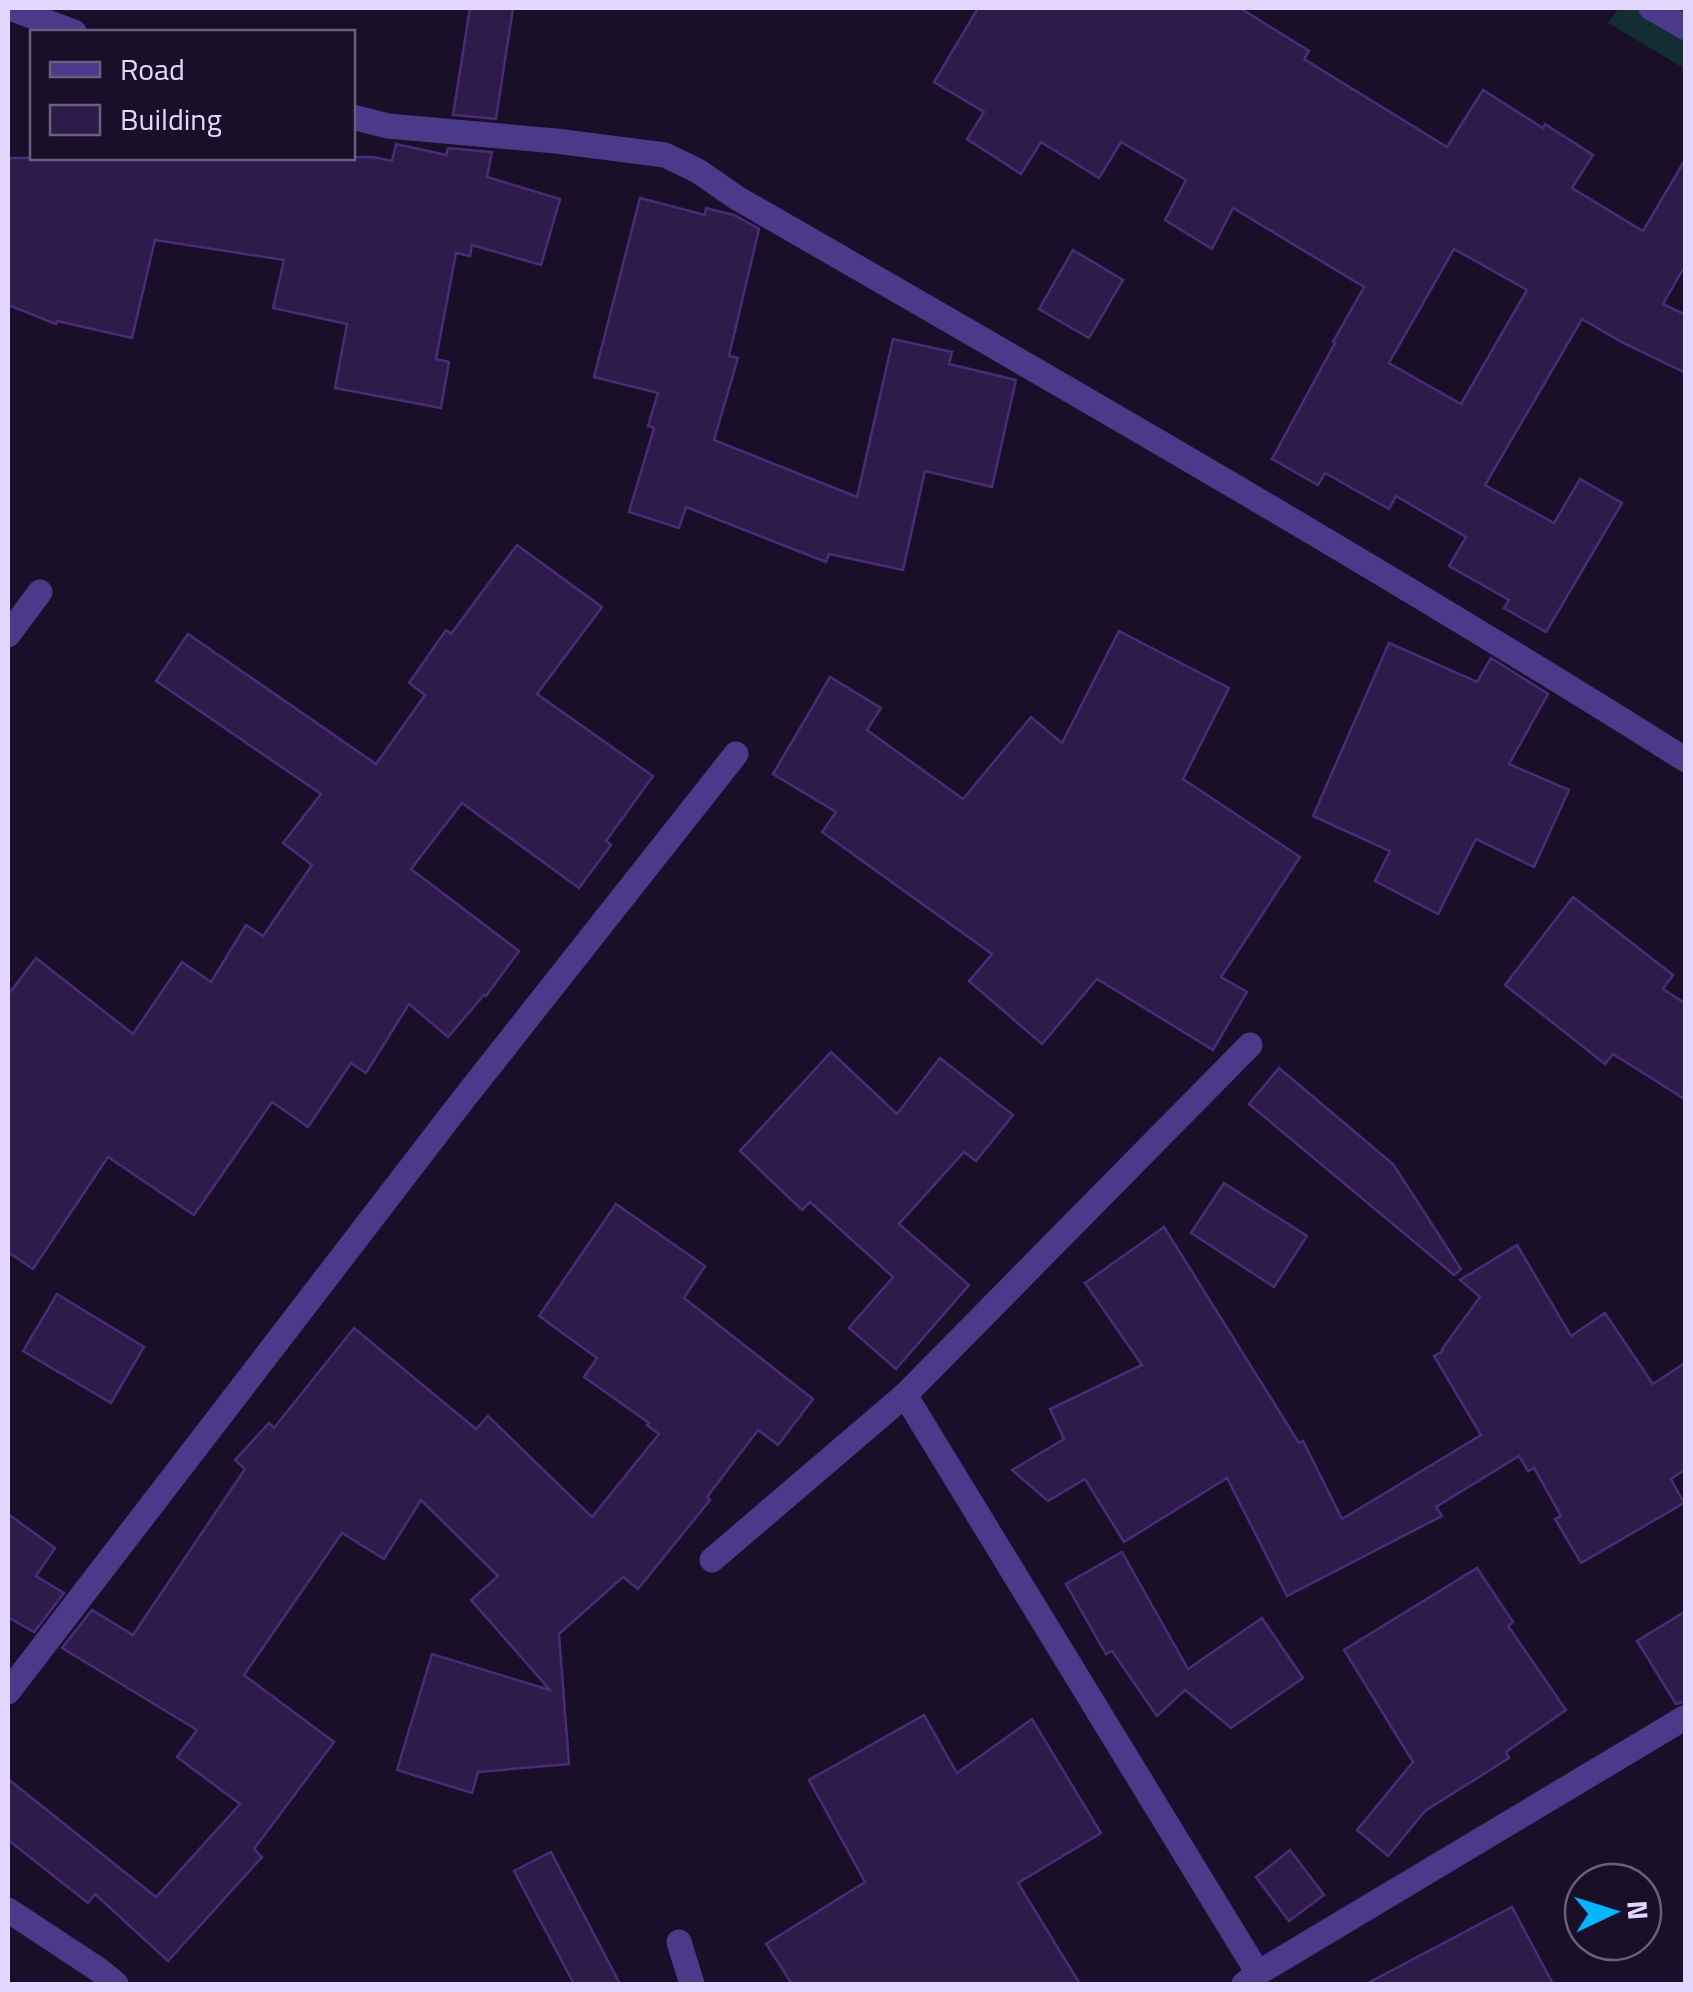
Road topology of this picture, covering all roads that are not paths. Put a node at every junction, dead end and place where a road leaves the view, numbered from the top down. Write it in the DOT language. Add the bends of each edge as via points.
graph roads {
  1 [pos="10,8"];
  2 [pos="1651,8"];
  3 [pos="1686,28"];
  4 [pos="69,30"];
  5 [pos="355,118"];
  6 [pos="40,592"];
  7 [pos="8,635"];
  8 [pos="736,754"];
  9 [pos="1686,760"];
  10 [pos="1250,1045"];
  11 [pos="904,1395"];
  12 [pos="712,1560"];
  13 [pos="8,1692"];
  14 [pos="1686,1717"];
  15 [pos="8,1910"];
  16 [pos="679,1942"];
  17 [pos="1251,1979"];
  18 [pos="116,1984"];
  19 [pos="692,1984"];
  1 -- 4 [label="street"];
  2 -- 3 [label="street"];
  5 -- 9 [label="street" via="665,155 1169,447"];
  6 -- 7 [label="street"];
  8 -- 13 [label="street"];
  10 -- 11 [label="street"];
  11 -- 12 [label="street"];
  11 -- 17 [label="street"];
  14 -- 17 [label="street"];
  15 -- 18 [label="street"];
  16 -- 19 [label="street"];
}
